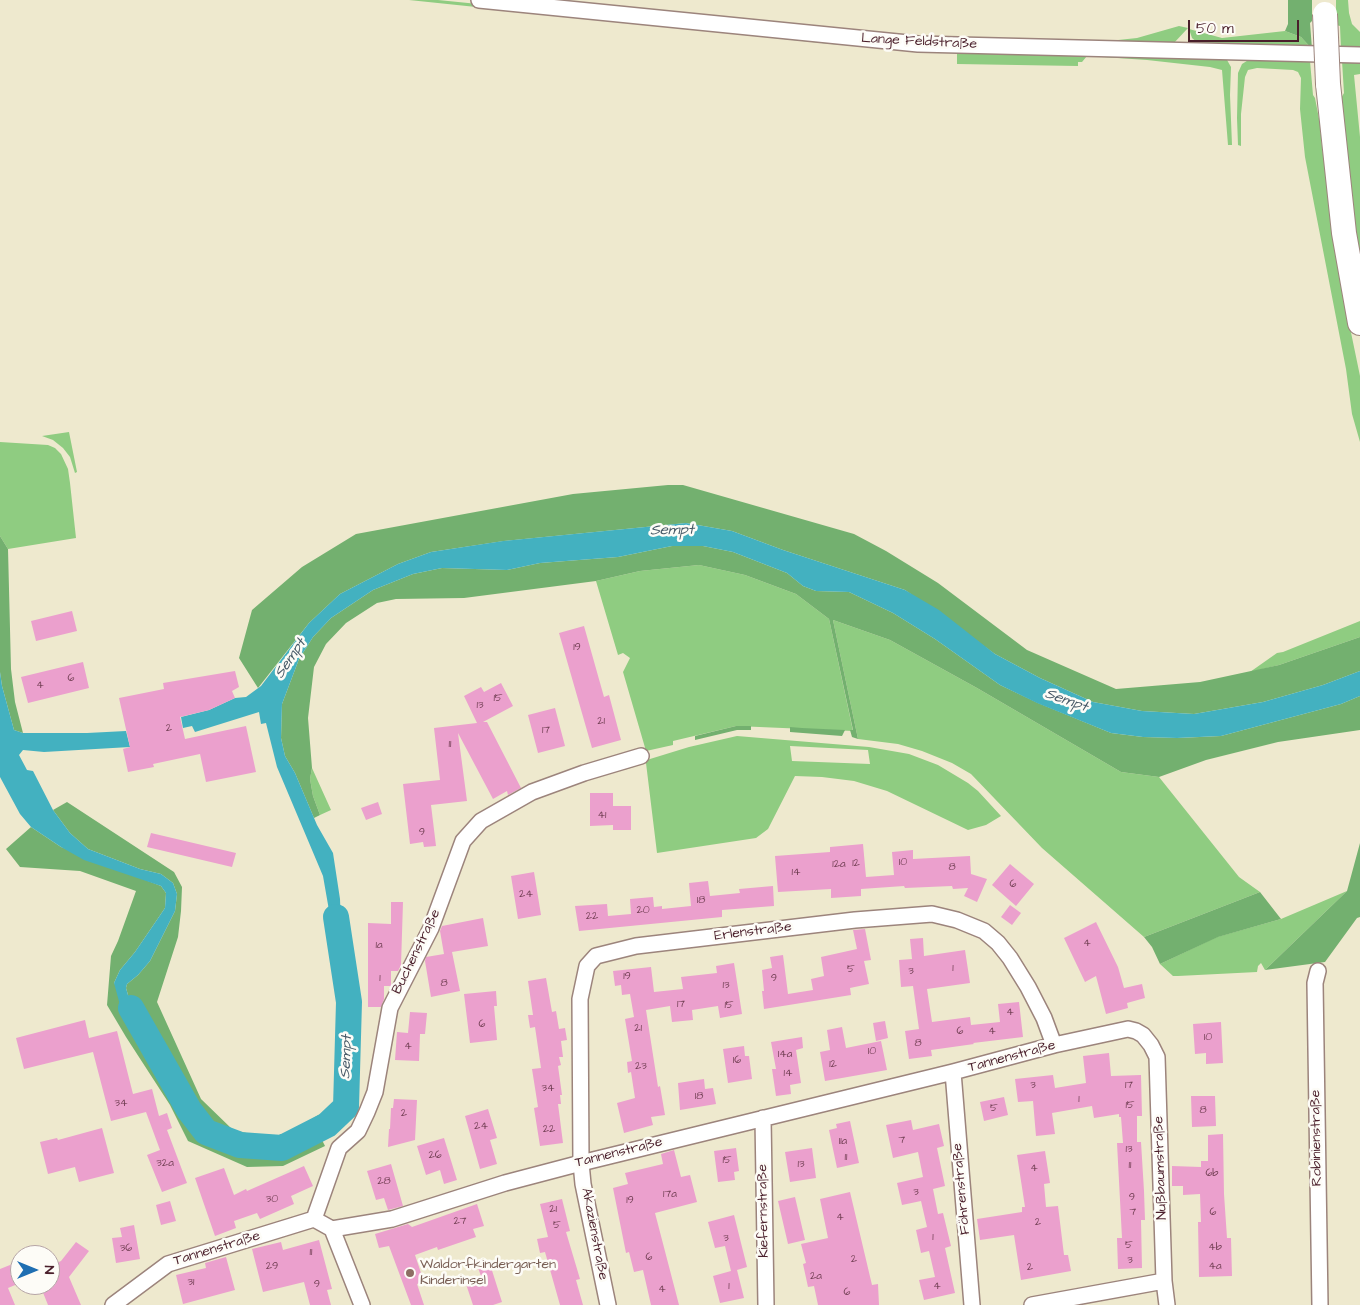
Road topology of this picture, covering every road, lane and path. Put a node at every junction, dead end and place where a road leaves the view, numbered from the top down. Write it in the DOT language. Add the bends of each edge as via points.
graph roads {
  1 [pos="479,0"];
  2 [pos="1325,7"];
  3 [pos="1360,55"];
  4 [pos="1360,322"];
  5 [pos="641,756"];
  6 [pos="1318,971"];
  7 [pos="1143,1035"];
  8 [pos="1054,1045"];
  9 [pos="953,1072"];
  10 [pos="763,1118"];
  11 [pos="581,1163"];
  12 [pos="314,1219"];
  13 [pos="332,1229"];
  14 [pos="1164,1281"];
  15 [pos="112,1305"];
  16 [pos="362,1305"];
  17 [pos="608,1305"];
  18 [pos="766,1305"];
  19 [pos="972,1305"];
  20 [pos="1032,1305"];
  21 [pos="1167,1305"];
  22 [pos="1320,1305"];
  1 -- 3 [label="street, Lange Feldstraße" via="918,44"];
  2 -- 4 [label="main road, bridge" via="1328,84 1344,233"];
  5 -- 12 [label="street, Buchenstraße" via="532,792 481,821 462,841 431,928 390,1008 375,1092 358,1131 339,1148"];
  6 -- 22 [label="street, Robinienstraße" via="1315,983"];
  7 -- 8 [label="street, Tannenstraße" via="1128,1029"];
  7 -- 14 [label="street, Nußbaumstraße" via="1157,1058"];
  8 -- 9 [label="street, Tannenstraße"];
  8 -- 11 [label="street, Erlenstraße" via="1044,1018 998,943 984,931 932,914 855,920 628,948 596,956 587,966 584,979 580,999"];
  9 -- 10 [label="street, Tannenstraße"];
  9 -- 19 [label="street, Föhrenstraße"];
  10 -- 11 [label="street, Tannenstraße"];
  10 -- 18 [label="street, Kiefernstraße"];
  11 -- 13 [label="street, Tannenstraße" via="392,1219"];
  11 -- 17 [label="street, Akazienstraße"];
  12 -- 13 [label="street"];
  12 -- 15 [label="street, Tannenstraße" via="168,1264"];
  13 -- 16 [label="street"];
  14 -- 20 [label="street"];
  14 -- 21 [label="street, Nußbaumstraße"];
}
